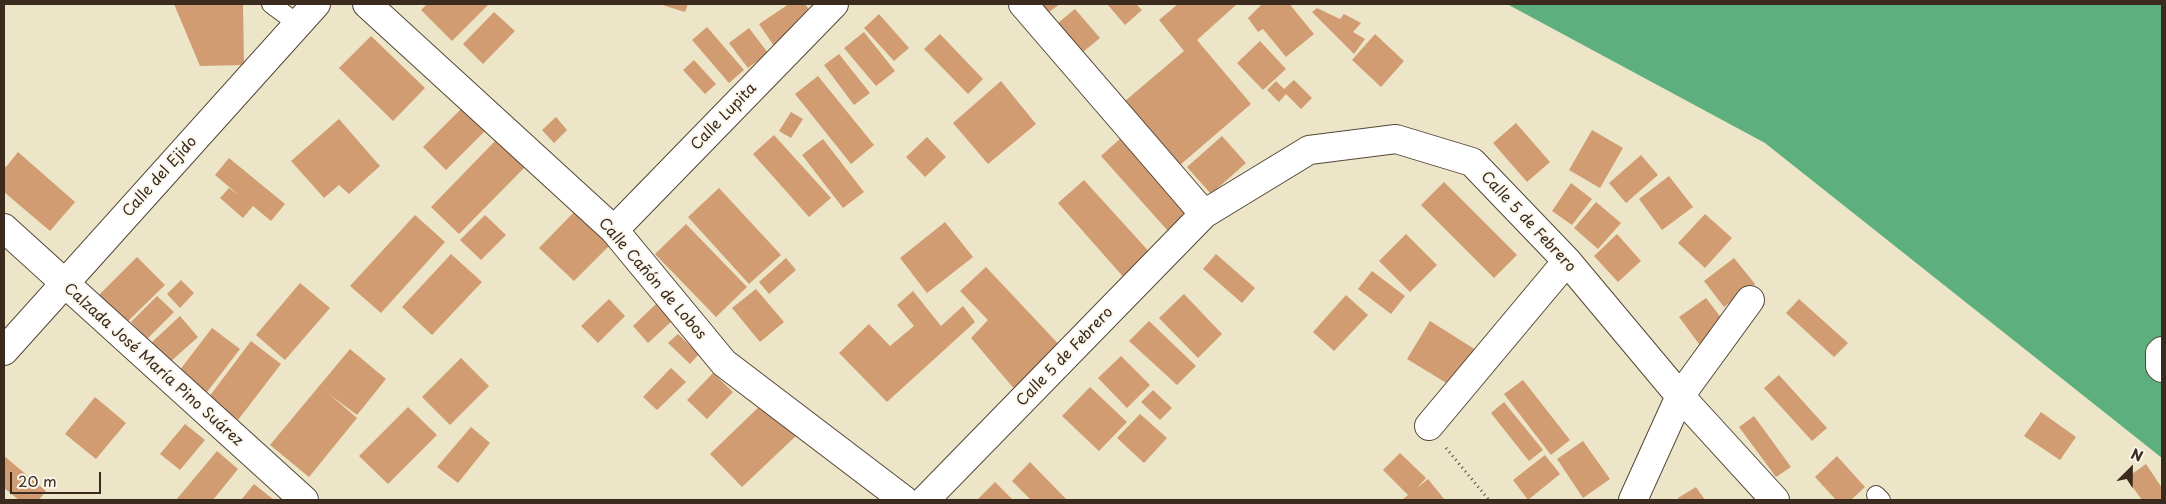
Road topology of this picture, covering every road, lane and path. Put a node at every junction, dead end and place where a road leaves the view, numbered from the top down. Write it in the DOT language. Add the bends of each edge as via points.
graph roads {
  1 [pos="271,4"];
  2 [pos="316,4"];
  3 [pos="367,4"];
  4 [pos="834,4"];
  5 [pos="1023,4"];
  6 [pos="298,24"];
  7 [pos="1204,214"];
  8 [pos="4,228"];
  9 [pos="614,230"];
  10 [pos="1567,261"];
  11 [pos="63,284"];
  12 [pos="1750,300"];
  13 [pos="4,351"];
  14 [pos="2162,351"];
  15 [pos="2162,368"];
  16 [pos="1680,396"];
  17 [pos="1429,426"];
  18 [pos="304,500"];
  19 [pos="904,500"];
  20 [pos="925,500"];
  21 [pos="1489,500"];
  22 [pos="1634,500"];
  23 [pos="1774,500"];
  1 -- 6 [label="lane"];
  2 -- 6 [label="street, Calle del Ejido"];
  3 -- 9 [label="street, Calle Cañón de Lobos"];
  4 -- 9 [label="street, Calle Lupita"];
  5 -- 7 [label="street"];
  6 -- 11 [label="street, Calle del Ejido"];
  7 -- 10 [label="street, Calle 5 de Febrero" via="1309,150 1396,139 1472,162"];
  7 -- 20 [label="street, Calle 5 de Febrero"];
  8 -- 11 [label="street, Calzada José María Pino Suárez"];
  9 -- 19 [label="street, Calle Cañón de Lobos" via="724,363"];
  10 -- 16 [label="street, Calle 5 de Febrero"];
  10 -- 17 [label="street"];
  11 -- 13 [label="street, Calle del Ejido"];
  11 -- 18 [label="street, Calzada José María Pino Suárez"];
  12 -- 16 [label="street"];
  14 -- 15 [label="street"];
  16 -- 22 [label="street"];
  16 -- 23 [label="street, Calle 5 de Febrero"];
  17 -- 21 [label="path"];
}
